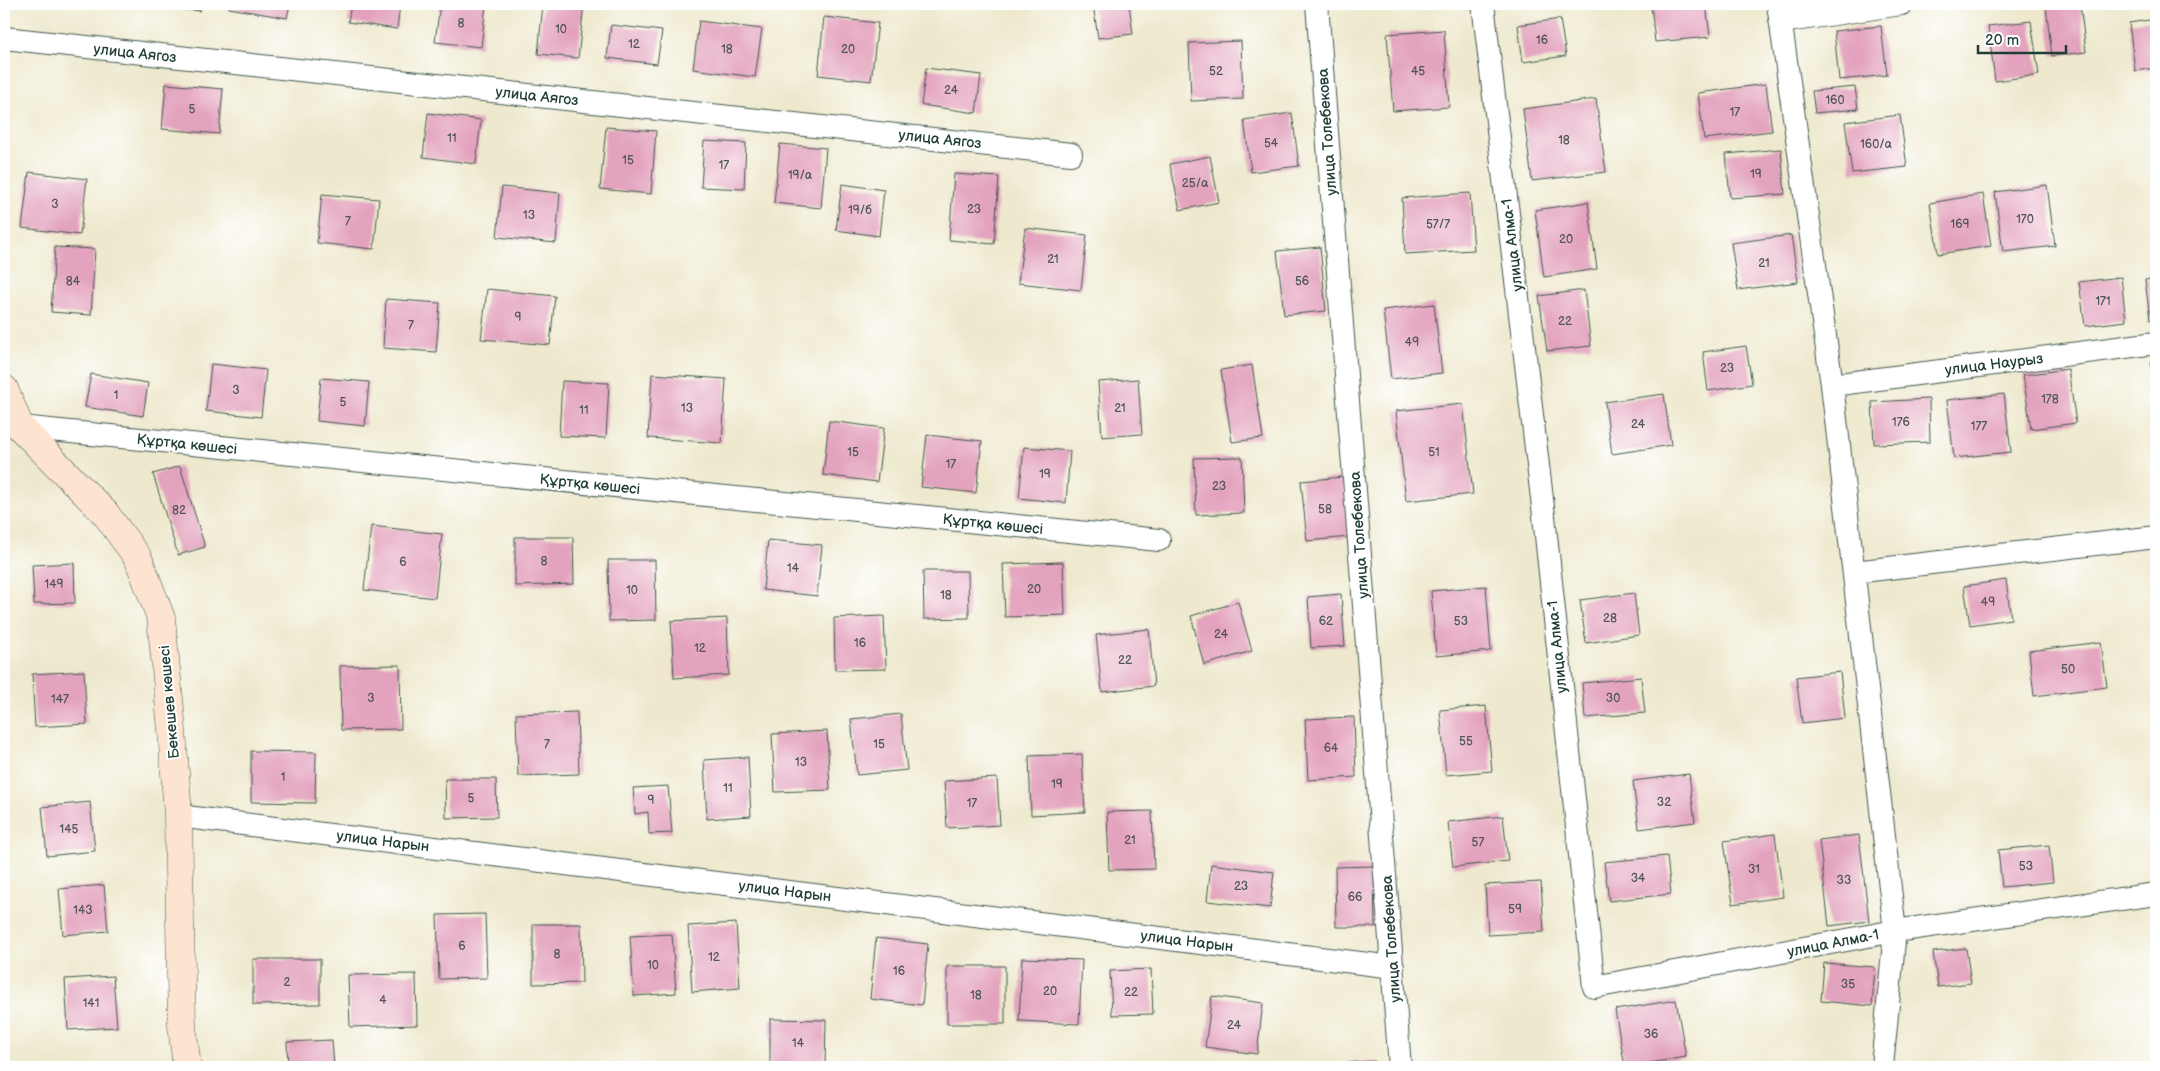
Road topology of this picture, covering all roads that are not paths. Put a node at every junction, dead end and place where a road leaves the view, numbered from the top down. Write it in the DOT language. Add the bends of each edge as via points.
graph roads {
  1 [pos="1318,4"];
  2 [pos="1483,4"];
  3 [pos="1901,4"];
  4 [pos="1780,13"];
  5 [pos="4,38"];
  6 [pos="1071,154"];
  7 [pos="2156,343"];
  8 [pos="1832,385"];
  9 [pos="4,389"];
  10 [pos="20,427"];
  11 [pos="2156,537"];
  12 [pos="1159,540"];
  13 [pos="1854,572"];
  14 [pos="178,816"];
  15 [pos="2156,894"];
  16 [pos="1895,931"];
  17 [pos="1393,966"];
  18 [pos="187,1067"];
  19 [pos="1400,1067"];
  20 [pos="1882,1067"];
  1 -- 17 [label="street, улица Толебекова"];
  2 -- 16 [label="street, улица Алма-1" via="1543,507 1594,987"];
  3 -- 4 [label="street"];
  4 -- 8 [label="street, улица Алма-1"];
  5 -- 6 [label="street, улица Аягоз"];
  7 -- 8 [label="street, улица Наурыз"];
  8 -- 13 [label="street, улица Алма-1"];
  9 -- 10 [label="main road, Бекешев көшесі"];
  10 -- 12 [label="street, Құртқа көшесі"];
  10 -- 14 [label="main road, Бекешев көшесі" via="105,513 138,558 161,618"];
  11 -- 13 [label="street"];
  13 -- 16 [label="street, улица Алма-1"];
  14 -- 17 [label="street, улица Нарын"];
  14 -- 18 [label="main road, Бекешев көшесі" via="182,1026"];
  15 -- 16 [label="street, улица Алма-1"];
  16 -- 20 [label="street, улица Алма-1"];
  17 -- 19 [label="street, улица Толебекова"];
}
